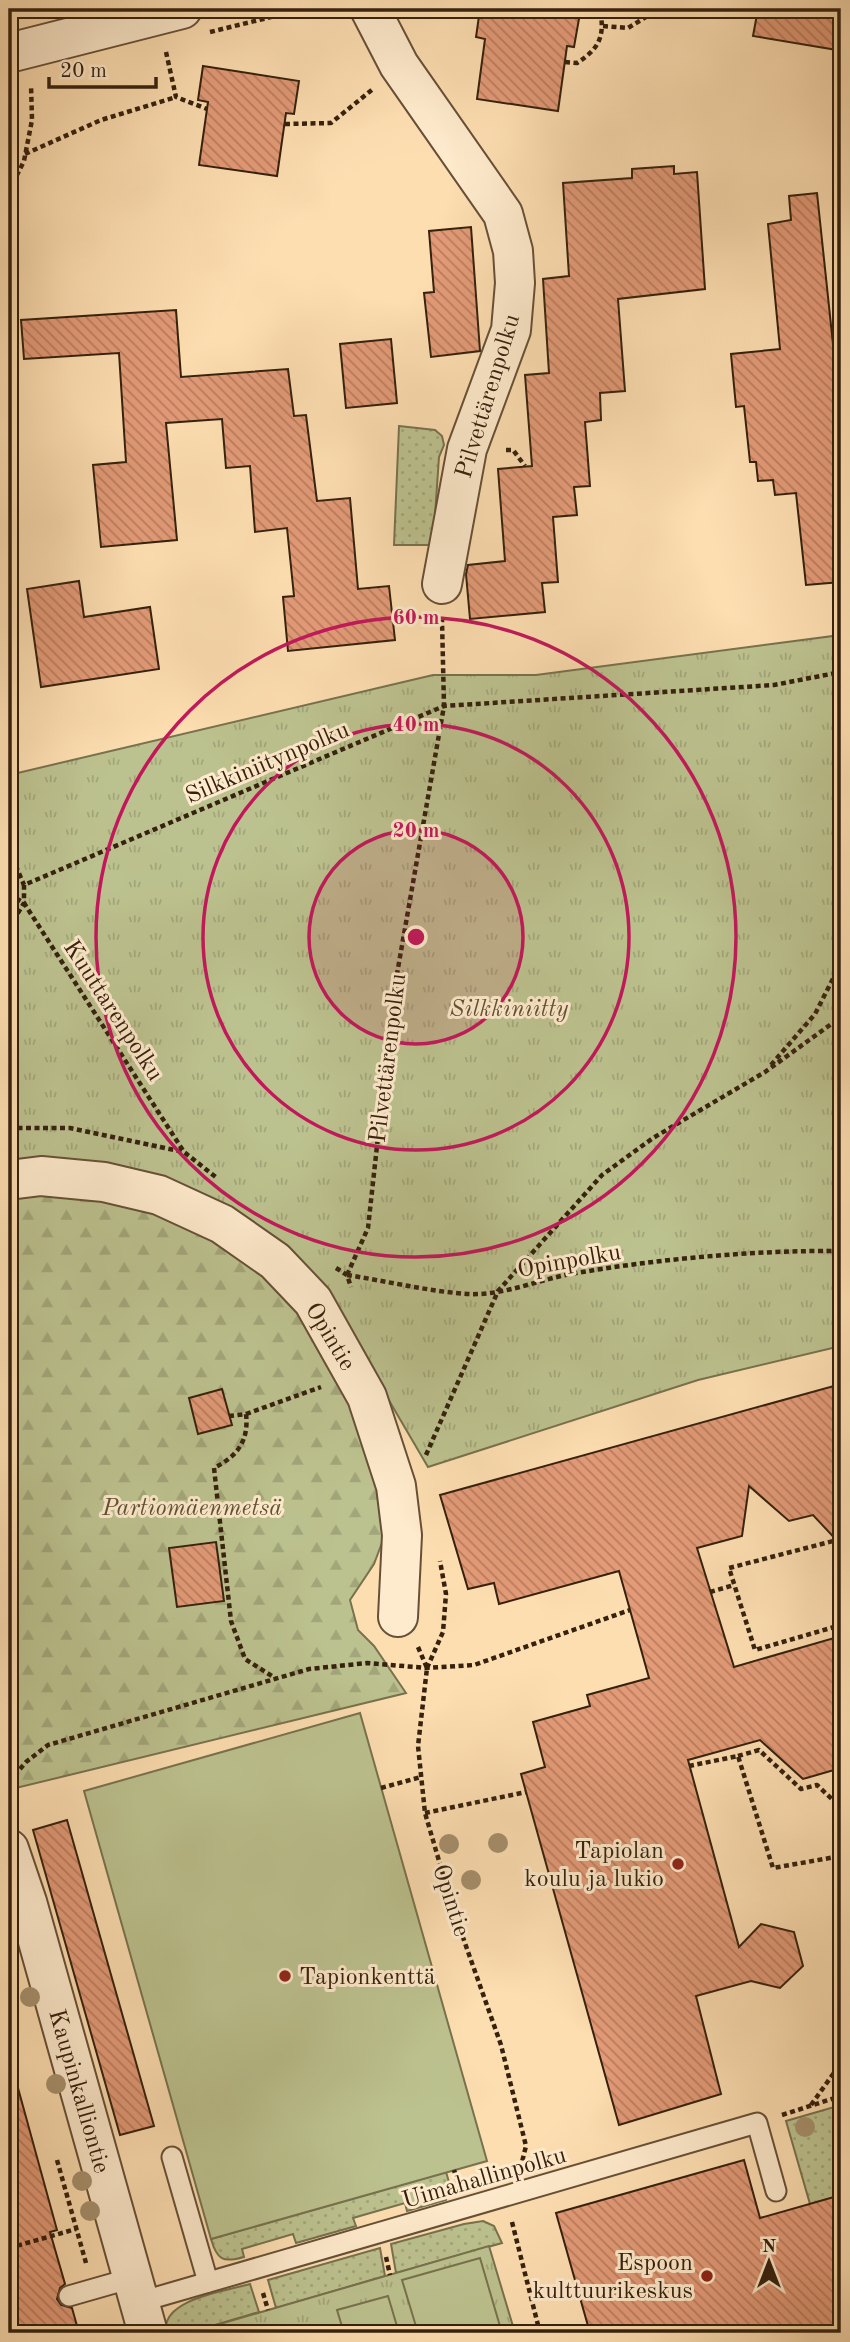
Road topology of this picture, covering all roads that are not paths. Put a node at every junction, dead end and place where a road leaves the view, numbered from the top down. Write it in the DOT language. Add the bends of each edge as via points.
graph roads {
  1 [pos="182,9"];
  2 [pos="370,9"];
  3 [pos="20,67"];
  4 [pos="442,584"];
  5 [pos="9,1180"];
  6 [pos="398,1617"];
  7 [pos="9,1849"];
  8 [pos="172,2157"];
  9 [pos="776,2191"];
  10 [pos="208,2282"];
  11 [pos="69,2296"];
  12 [pos="140,2304"];
  1 -- 3 [label="street"];
  2 -- 4 [label="street, Pilvettärenpolku" via="399,65 503,214 513,251 511,330 467,449"];
  5 -- 6 [label="street, Opintie" via="41,1176 104,1182 159,1195 222,1224 275,1261 313,1301 367,1397 396,1486 402,1535"];
  7 -- 12 [label="street, Kaupinkalliontie"];
  8 -- 10 [label="lane"];
  9 -- 10 [label="lane, Uimahallinpolku" via="757,2123"];
  10 -- 12 [label="lane, Uimahallinpolku"];
  11 -- 12 [label="lane, Uimahallinpolku"];
}
